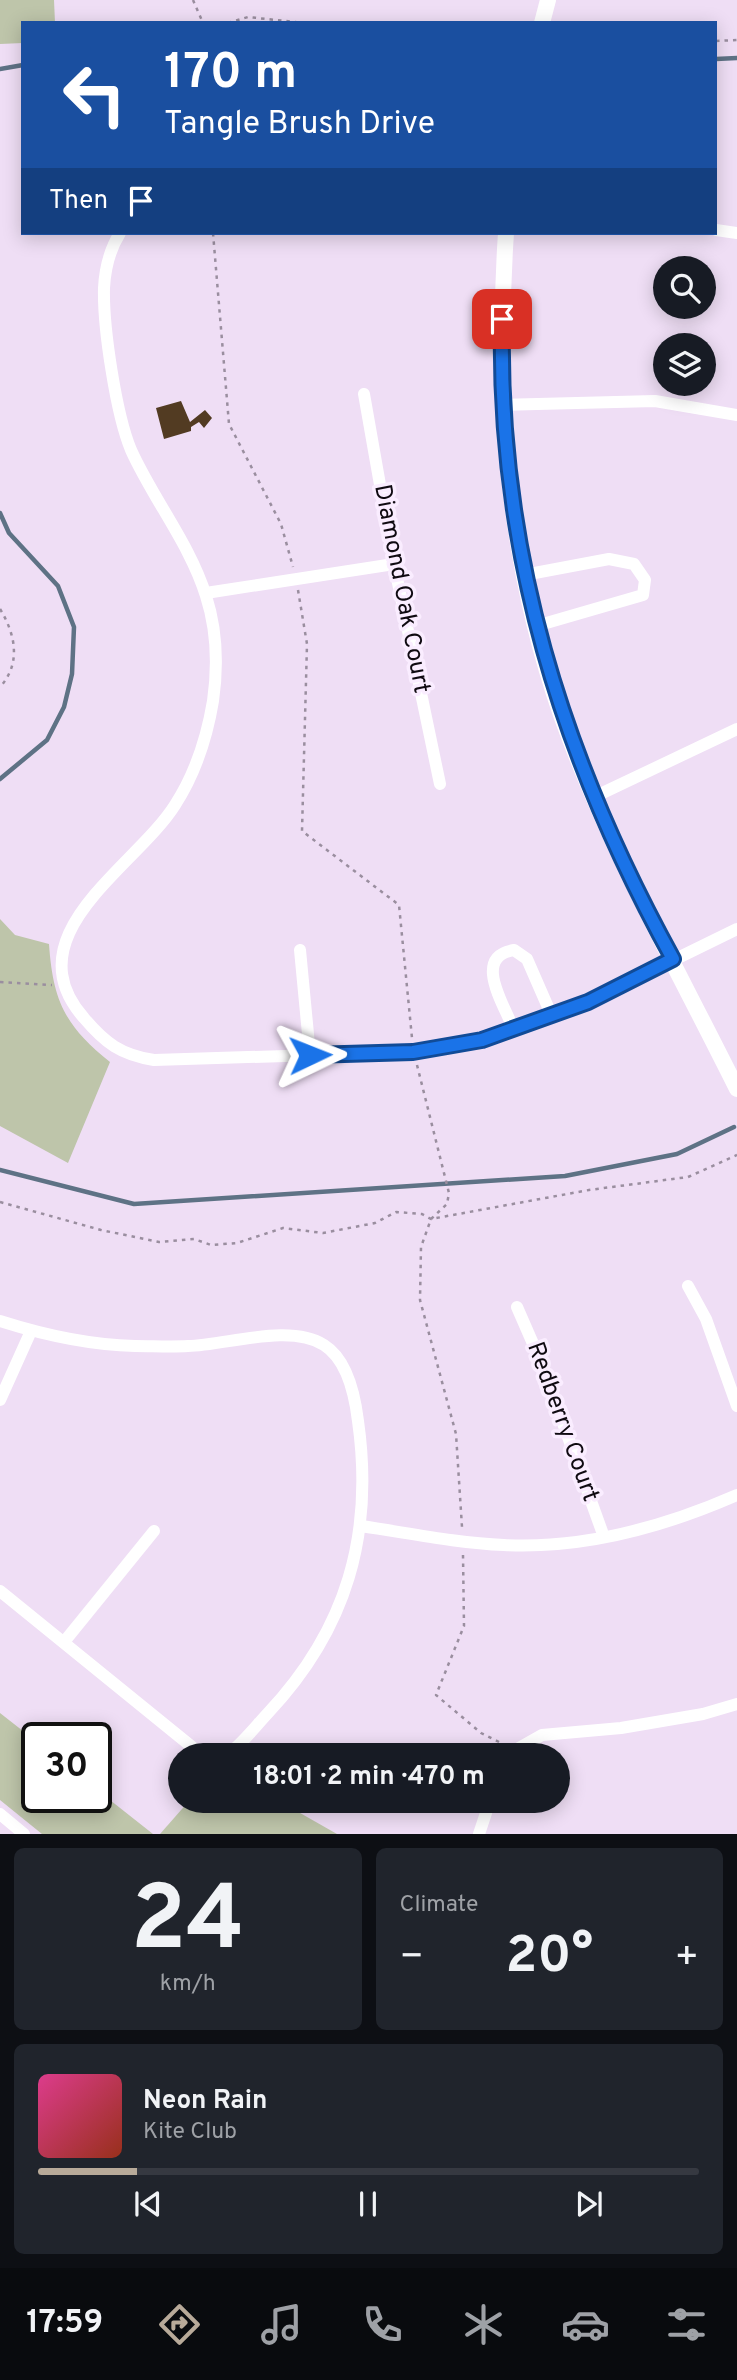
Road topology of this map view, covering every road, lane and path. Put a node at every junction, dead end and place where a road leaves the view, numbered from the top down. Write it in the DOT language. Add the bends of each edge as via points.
graph roads {
  1 [pos="193,0"];
  2 [pos="548,0"];
  3 [pos="202,21"];
  4 [pos="236,21"];
  5 [pos="281,21"];
  6 [pos="543,21"];
  7 [pos="737,40"];
  8 [pos="717,41"];
  9 [pos="717,230"];
  10 [pos="737,233"];
  11 [pos="114,235"];
  12 [pos="213,235"];
  13 [pos="506,235"];
  14 [pos="364,394"];
  15 [pos="503,405"];
  16 [pos="737,415"];
  17 [pos="394,564"];
  18 [pos="524,575"];
  19 [pos="296,579"];
  20 [pos="206,593"];
  21 [pos="0,609"];
  22 [pos="536,625"];
  23 [pos="0,687"];
  24 [pos="737,729"];
  25 [pos="440,785"];
  26 [pos="594,797"];
  27 [pos="737,929"];
  28 [pos="300,950"];
  29 [pos="673,959"];
  30 [pos="0,982"];
  31 [pos="65,985"];
  32 [pos="551,1014"];
  33 [pos="513,1028"];
  34 [pos="413,1052"];
  35 [pos="310,1055"];
  36 [pos="737,1089"];
  37 [pos="737,1155"];
  38 [pos="0,1202"];
  39 [pos="431,1219"];
  40 [pos="688,1286"];
  41 [pos="517,1307"];
  42 [pos="0,1321"];
  43 [pos="31,1331"];
  44 [pos="0,1400"];
  45 [pos="737,1406"];
  46 [pos="737,1495"];
  47 [pos="361,1526"];
  48 [pos="154,1531"];
  49 [pos="604,1537"];
  50 [pos="463,1541"];
  51 [pos="0,1591"];
  52 [pos="64,1642"];
  53 [pos="737,1704"];
  54 [pos="187,1743"];
  55 [pos="239,1743"];
  56 [pos="498,1743"];
  57 [pos="530,1743"];
  58 [pos="486,1813"];
  59 [pos="0,1814"];
  60 [pos="24,1834"];
  61 [pos="479,1834"];
  1 -- 3 [label="path"];
  2 -- 6 [label="street"];
  4 -- 5 [label="path"];
  7 -- 8 [label="path"];
  9 -- 10 [label="street"];
  11 -- 20 [label="street" via="104,288 105,314 121,414 130,447"];
  12 -- 19 [label="path" via="229,424 281,524"];
  13 -- 15 [label="street"];
  14 -- 17 [label="street, Diamond Oak Court"];
  15 -- 16 [label="street" via="655,401"];
  15 -- 18 [label="street" via="511,504"];
  17 -- 19 [label="street"];
  17 -- 25 [label="street, Diamond Oak Court"];
  18 -- 22 [label="street"];
  18 -- 22 [label="street" via="609,559 634,564 645,580 643,595"];
  19 -- 20 [label="street"];
  19 -- 34 [label="path" via="307,644 303,831 399,905"];
  20 -- 31 [label="street" via="216,651 212,703 202,747 176,803 157,831 83,908 62,952"];
  21 -- 23 [label="path" via="16,651 10,676"];
  22 -- 26 [label="street" via="562,715"];
  24 -- 26 [label="street"];
  26 -- 29 [label="street"];
  27 -- 29 [label="street"];
  28 -- 35 [label="street"];
  29 -- 32 [label="street" via="588,1002"];
  29 -- 36 [label="street"];
  30 -- 31 [label="path"];
  31 -- 35 [label="street" via="75,1009 105,1043 144,1059"];
  32 -- 33 [label="street"];
  32 -- 33 [label="street" via="527,959 514,950 503,952 495,958 491,972"];
  33 -- 34 [label="street" via="482,1040"];
  34 -- 35 [label="street"];
  34 -- 39 [label="path" via="449,1193 447,1205"];
  37 -- 39 [label="path" via="688,1177"];
  38 -- 39 [label="path" via="159,1242 194,1239 211,1245 237,1243 283,1228 323,1233 376,1223 396,1212"];
  39 -- 50 [label="path" via="421,1247 420,1300 456,1434"];
  40 -- 45 [label="street" via="706,1319"];
  41 -- 49 [label="street, Redberry Court"];
  42 -- 43 [label="street"];
  43 -- 44 [label="street"];
  43 -- 47 [label="street" via="132,1346 190,1346 281,1336 324,1345 337,1357 356,1407 363,1485"];
  46 -- 49 [label="street" via="657,1525"];
  47 -- 50 [label="street"];
  47 -- 55 [label="street" via="348,1586 320,1646 283,1698"];
  48 -- 52 [label="street"];
  49 -- 50 [label="street" via="536,1545"];
  50 -- 56 [label="path" via="464,1626 436,1695"];
  51 -- 52 [label="street"];
  52 -- 54 [label="street"];
  53 -- 57 [label="street" via="621,1728 542,1735"];
  58 -- 61 [label="street"];
  59 -- 60 [label="street"];
}
